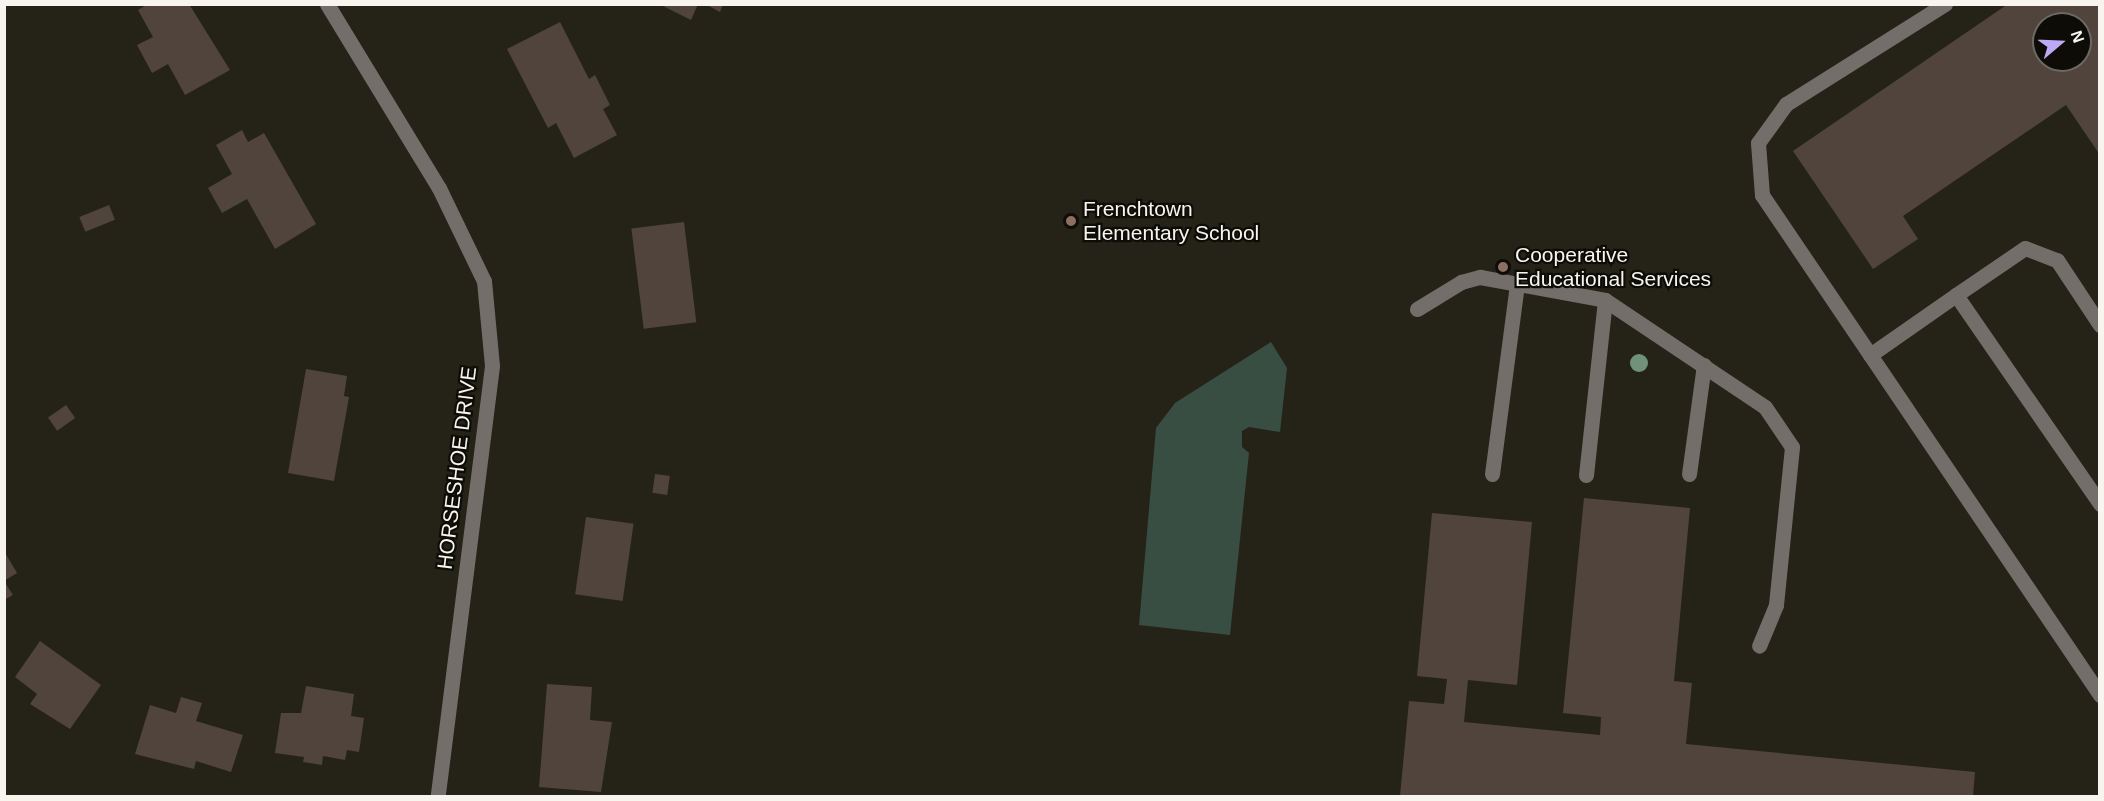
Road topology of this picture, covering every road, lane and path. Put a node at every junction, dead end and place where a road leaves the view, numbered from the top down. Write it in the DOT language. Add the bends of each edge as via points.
graph roads {
  1 [pos="327,4"];
  2 [pos="1945,4"];
  3 [pos="1517,284"];
  4 [pos="1956,295"];
  5 [pos="1605,300"];
  6 [pos="1417,309"];
  7 [pos="2100,325"];
  8 [pos="1870,354"];
  9 [pos="1704,366"];
  10 [pos="1492,474"];
  11 [pos="1689,474"];
  12 [pos="1586,475"];
  13 [pos="2100,504"];
  14 [pos="1759,646"];
  15 [pos="2100,695"];
  16 [pos="438,796"];
  1 -- 16 [label="street, HORSESHOE DRIVE" via="439,188 484,281 492,366"];
  2 -- 8 [label="street" via="1786,104 1758,143 1762,195"];
  3 -- 5 [label="street"];
  3 -- 6 [label="street" via="1480,277"];
  3 -- 10 [label="street"];
  4 -- 7 [label="street" via="2025,248 2057,260"];
  4 -- 8 [label="street"];
  4 -- 13 [label="street"];
  5 -- 9 [label="street"];
  5 -- 12 [label="street"];
  8 -- 15 [label="street"];
  9 -- 11 [label="street"];
  9 -- 14 [label="street" via="1765,407 1792,447 1776,605"];
}
